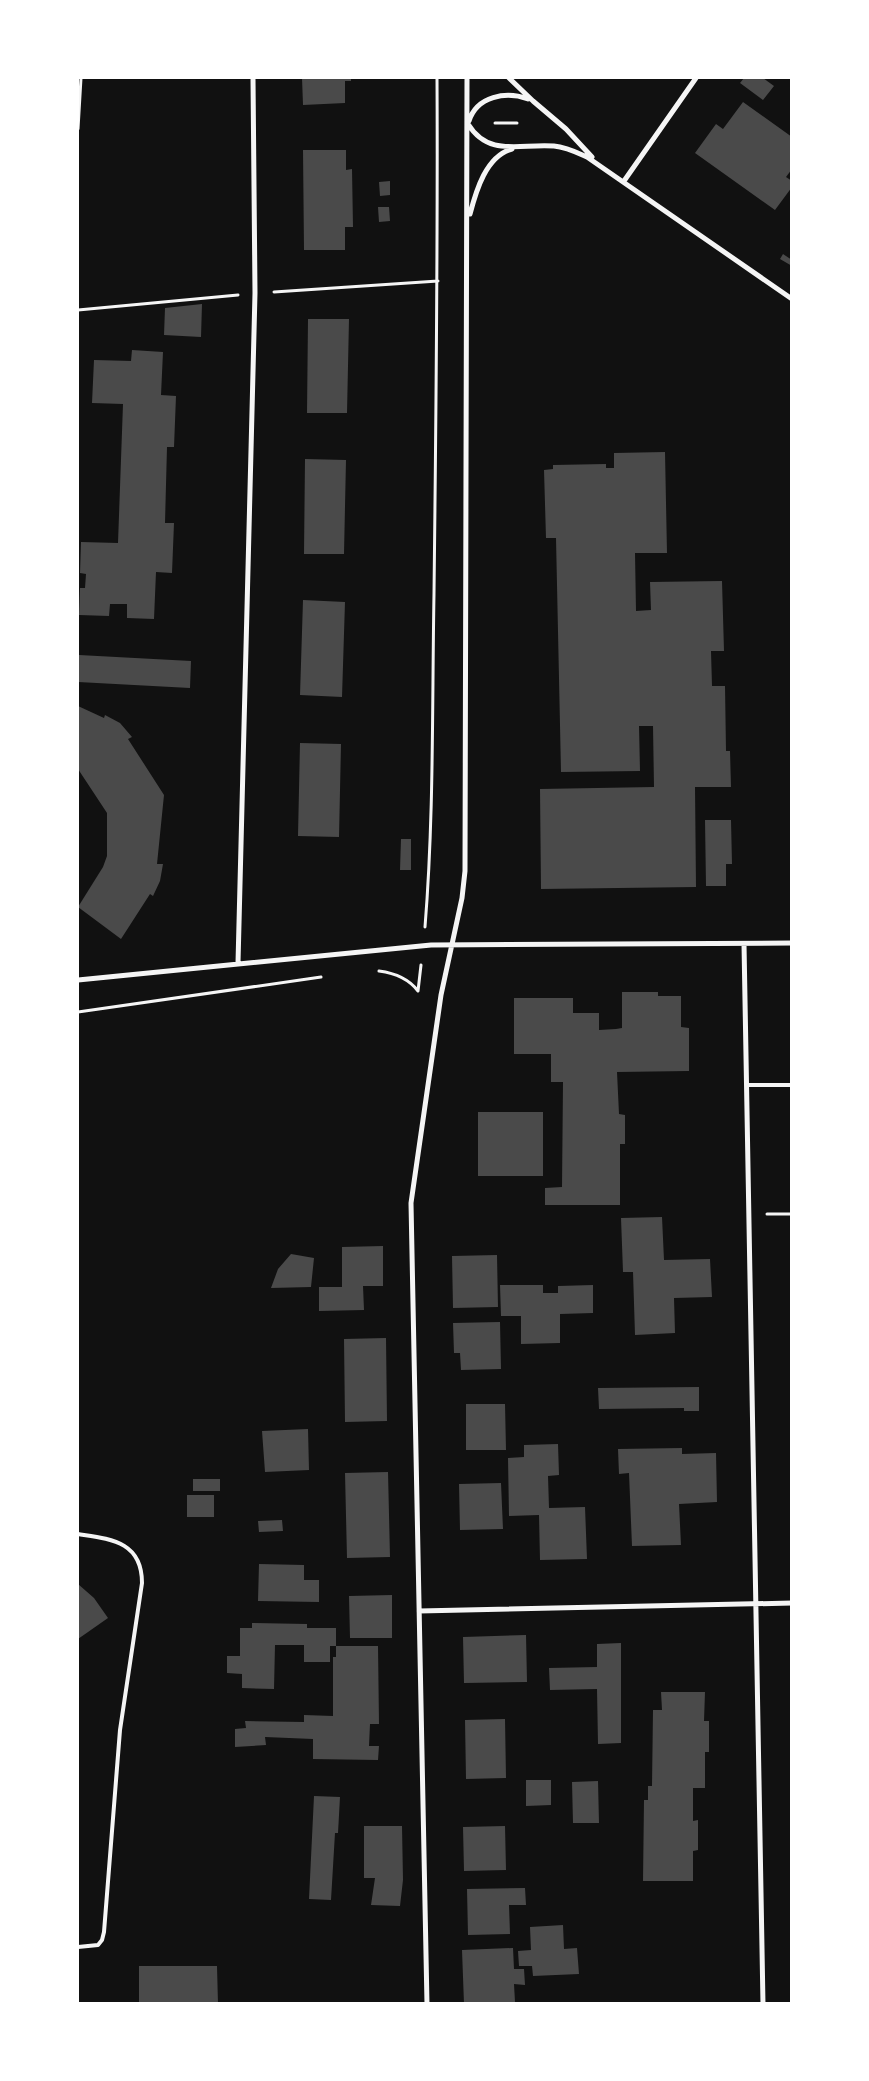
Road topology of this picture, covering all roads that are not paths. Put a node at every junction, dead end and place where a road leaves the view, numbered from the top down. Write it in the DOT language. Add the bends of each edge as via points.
graph roads {
  1 [pos="253,78"];
  2 [pos="467,78"];
  3 [pos="509,78"];
  4 [pos="696,78"];
  5 [pos="532,101"];
  6 [pos="468,124"];
  7 [pos="517,147"];
  8 [pos="601,166"];
  9 [pos="624,182"];
  10 [pos="468,222"];
  11 [pos="792,298"];
  12 [pos="792,943"];
  13 [pos="452,944"];
  14 [pos="744,944"];
  15 [pos="238,963"];
  16 [pos="78,980"];
  17 [pos="746,1085"];
  18 [pos="792,1085"];
  19 [pos="78,1534"];
  20 [pos="792,1603"];
  21 [pos="757,1604"];
  22 [pos="419,1611"];
  23 [pos="78,1947"];
  24 [pos="426,2004"];
  25 [pos="763,2004"];
  1 -- 15 [label="street" via="255,293"];
  2 -- 6 [label="street"];
  3 -- 5 [label="street"];
  4 -- 9 [label="street"];
  5 -- 6 [label="street" via="506,95 491,98 474,110"];
  5 -- 8 [label="street" via="566,129"];
  6 -- 7 [label="street" via="483,141"];
  6 -- 10 [label="street"];
  7 -- 8 [label="street" via="562,147"];
  7 -- 10 [label="street" via="507,150 489,167 480,182"];
  8 -- 9 [label="street"];
  9 -- 11 [label="street"];
  10 -- 13 [label="street" via="466,844 462,898"];
  12 -- 14 [label="street"];
  13 -- 14 [label="street"];
  13 -- 15 [label="street"];
  13 -- 22 [label="street" via="441,995 411,1203"];
  14 -- 17 [label="street"];
  15 -- 16 [label="street"];
  17 -- 18 [label="lane"];
  17 -- 21 [label="street"];
  19 -- 23 [label="lane" via="106,1538 124,1545 132,1552 142,1572 118,1752 104,1932 98,1945"];
  20 -- 21 [label="street"];
  21 -- 22 [label="street"];
  21 -- 25 [label="street"];
  22 -- 24 [label="street"];
}
